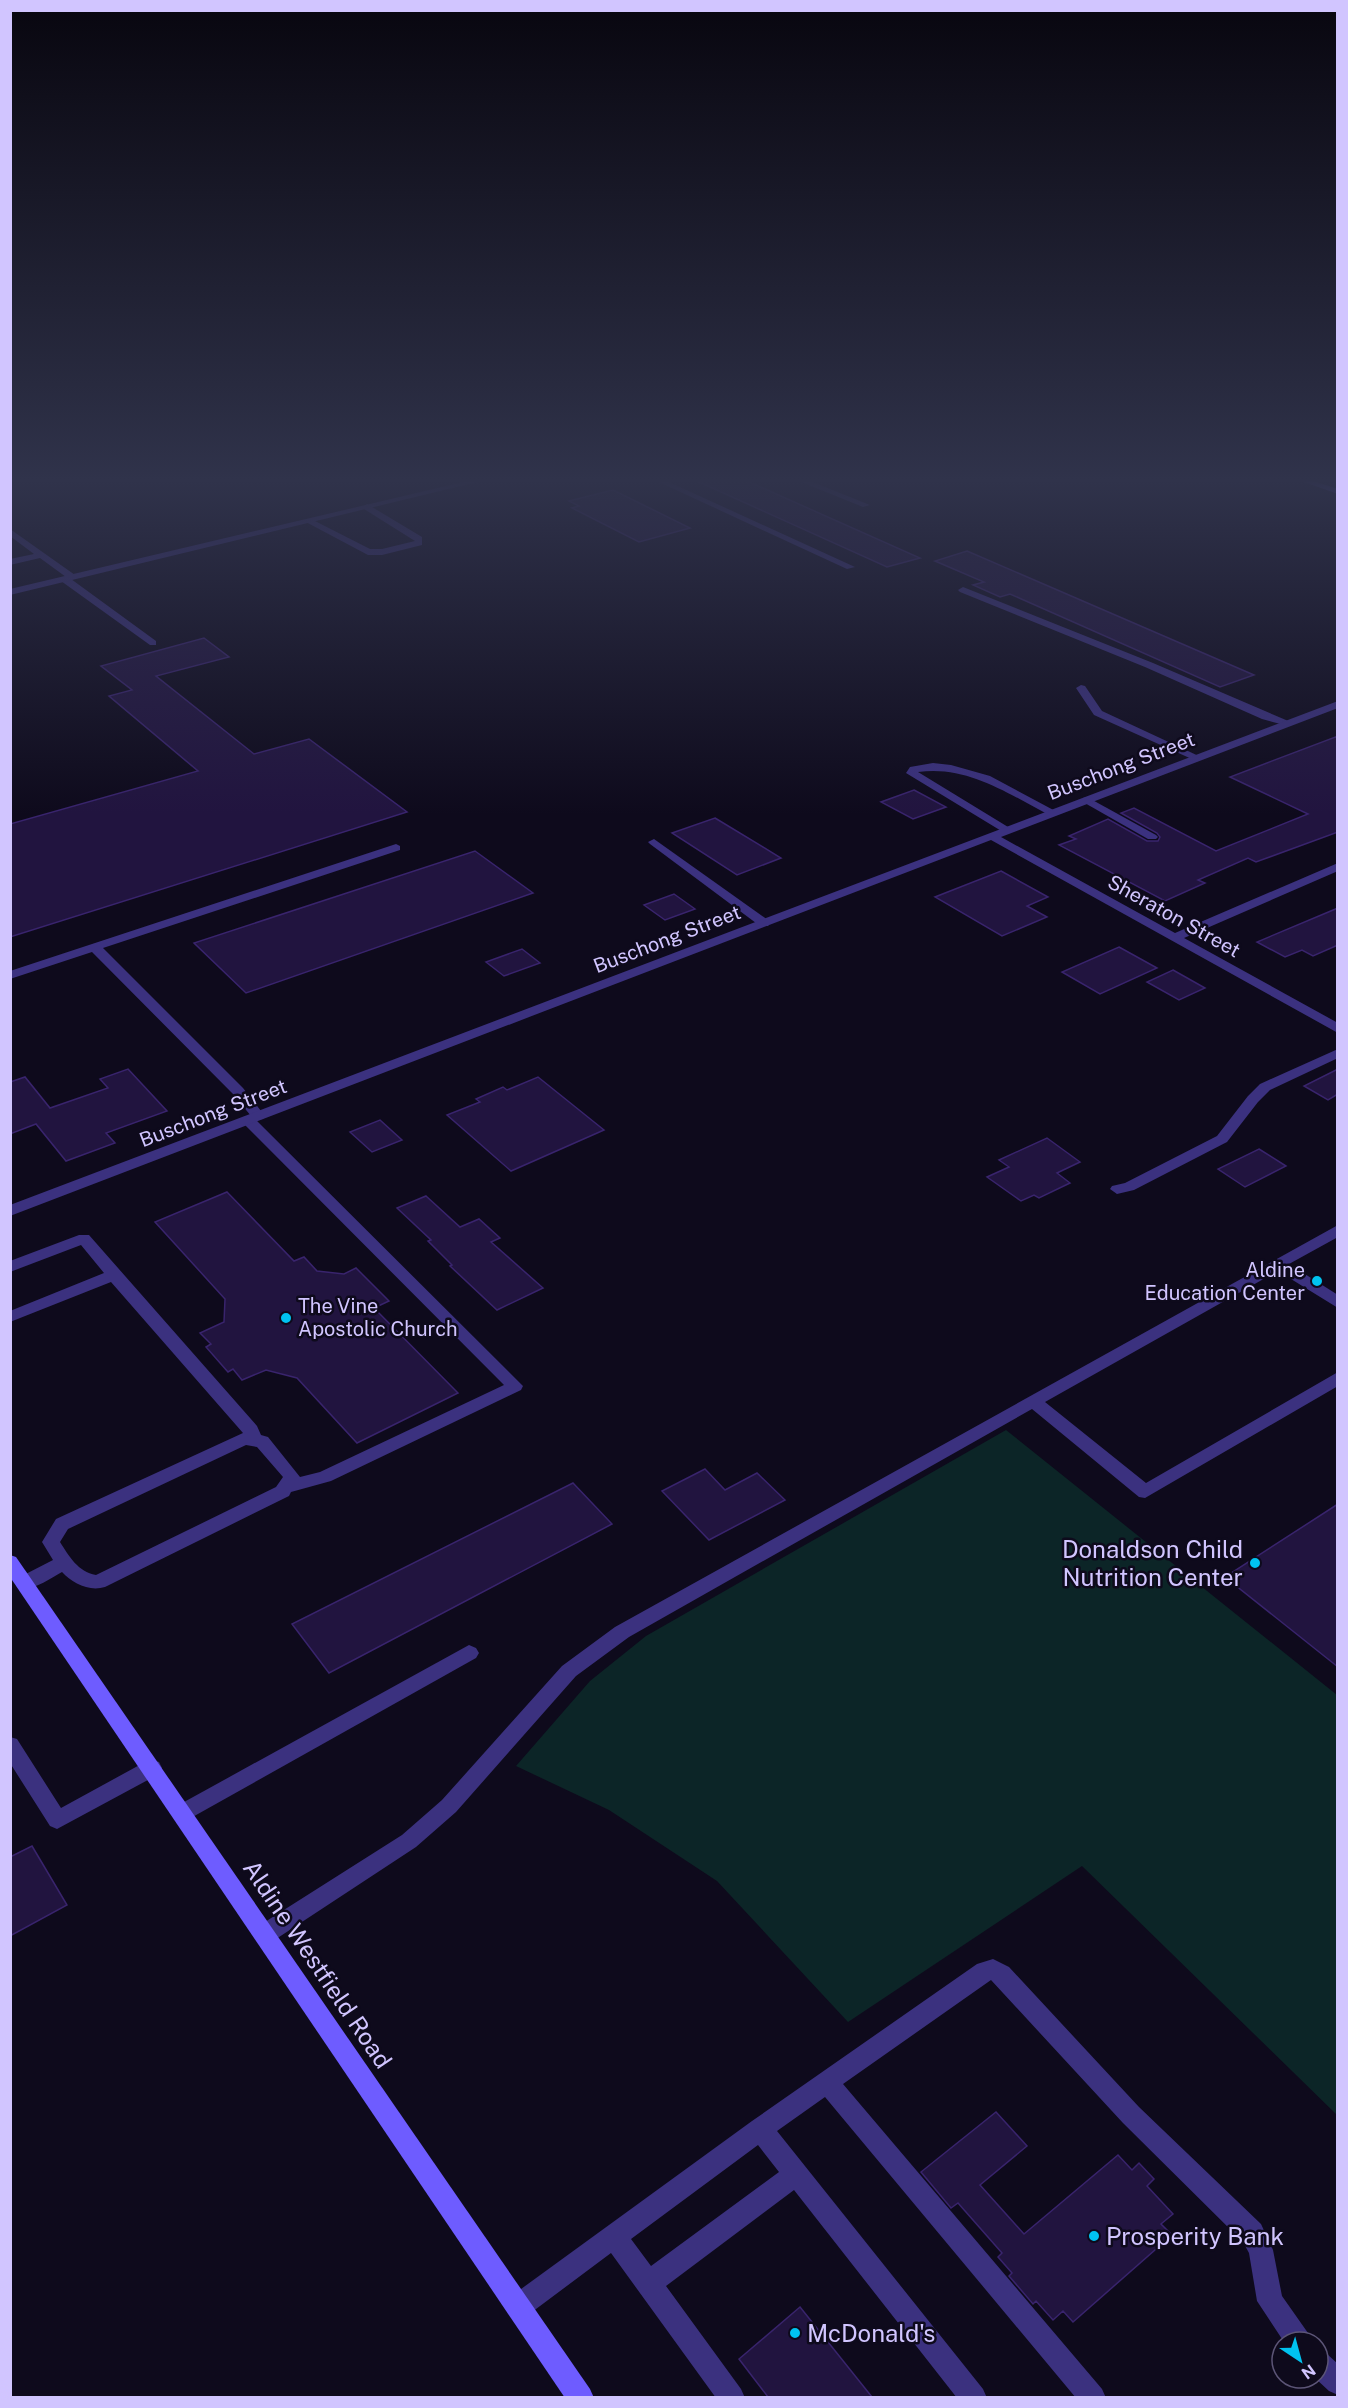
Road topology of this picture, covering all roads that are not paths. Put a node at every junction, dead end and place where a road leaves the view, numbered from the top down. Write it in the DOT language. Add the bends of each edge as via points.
graph roads {
  1 [pos="83,589"];
  2 [pos="963,590"];
  3 [pos="153,643"];
  4 [pos="1081,688"];
  5 [pos="1338,704"];
  6 [pos="1288,723"];
  7 [pos="1198,758"];
  8 [pos="1087,800"];
  9 [pos="1053,813"];
  10 [pos="1007,830"];
  11 [pos="992,836"];
  12 [pos="1152,837"];
  13 [pos="654,842"];
  14 [pos="396,848"];
  15 [pos="1338,866"];
  16 [pos="764,923"];
  17 [pos="1173,938"];
  18 [pos="94,947"];
  19 [pos="10,975"];
  20 [pos="1338,1029"];
  21 [pos="1338,1053"];
  22 [pos="253,1118"];
  23 [pos="1117,1189"];
  24 [pos="10,1211"];
  25 [pos="1338,1230"];
  26 [pos="1278,1264"];
  27 [pos="10,1267"];
  28 [pos="114,1275"];
  29 [pos="1335,1299"];
  30 [pos="10,1317"];
  31 [pos="1338,1378"];
  32 [pos="1033,1401"];
  33 [pos="253,1440"];
  34 [pos="285,1487"];
  35 [pos="10,1562"];
  36 [pos="64,1563"];
  37 [pos="25,1583"];
  38 [pos="469,1653"];
  39 [pos="10,1745"];
  40 [pos="152,1768"];
  41 [pos="182,1813"];
  42 [pos="265,1934"];
  43 [pos="827,2082"];
  44 [pos="760,2129"];
  45 [pos="796,2174"];
  46 [pos="614,2236"];
  47 [pos="649,2283"];
  48 [pos="519,2307"];
  49 [pos="1291,2330"];
  50 [pos="581,2397"];
  51 [pos="732,2397"];
  52 [pos="974,2397"];
  53 [pos="1093,2397"];
  1 -- 3 [label="street"];
  2 -- 6 [label="street"];
  4 -- 7 [label="street" via="1098,713"];
  5 -- 6 [label="street, Buschong Street"];
  6 -- 7 [label="street, Buschong Street"];
  7 -- 8 [label="street, Buschong Street"];
  8 -- 9 [label="street, Buschong Street"];
  8 -- 12 [label="street"];
  9 -- 10 [label="street, Buschong Street"];
  9 -- 10 [label="street" via="963,769 923,767 912,773"];
  10 -- 11 [label="street, Buschong Street"];
  11 -- 16 [label="street, Buschong Street"];
  11 -- 17 [label="street, Sheraton Street"];
  13 -- 16 [label="street"];
  14 -- 18 [label="street"];
  15 -- 17 [label="street"];
  16 -- 22 [label="street, Buschong Street"];
  17 -- 20 [label="street, Sheraton Street"];
  18 -- 19 [label="street"];
  18 -- 22 [label="street" via="238,1091"];
  21 -- 23 [label="street" via="1265,1087 1222,1139 1129,1187"];
  22 -- 24 [label="street, Buschong Street"];
  22 -- 34 [label="street" via="515,1386 325,1478"];
  25 -- 26 [label="street"];
  26 -- 29 [label="street"];
  26 -- 32 [label="street"];
  27 -- 28 [label="street" via="84,1238"];
  28 -- 30 [label="street"];
  28 -- 33 [label="street" via="251,1430"];
  31 -- 32 [label="street" via="1145,1492"];
  32 -- 42 [label="street" via="622,1632 569,1671 448,1806 409,1841"];
  33 -- 34 [label="street" via="262,1441 291,1476"];
  33 -- 36 [label="street" via="244,1439 62,1524 51,1542"];
  34 -- 36 [label="street" via="98,1582 84,1581"];
  35 -- 37 [label="main road, Aldine Westfield Road"];
  36 -- 37 [label="street"];
  37 -- 40 [label="main road, Aldine Westfield Road"];
  38 -- 41 [label="street"];
  39 -- 40 [label="street" via="57,1820"];
  40 -- 41 [label="main road, Aldine Westfield Road"];
  41 -- 42 [label="main road, Aldine Westfield Road"];
  42 -- 48 [label="main road, Aldine Westfield Road"];
  43 -- 44 [label="street"];
  43 -- 49 [label="street" via="984,1971 993,1969 1131,2115 1252,2233 1262,2250 1270,2301"];
  43 -- 53 [label="street"];
  44 -- 45 [label="street"];
  44 -- 46 [label="street"];
  45 -- 47 [label="street"];
  45 -- 52 [label="street"];
  46 -- 47 [label="street"];
  46 -- 48 [label="street"];
  47 -- 51 [label="street"];
  48 -- 50 [label="main road, Aldine Westfield Road"];
}
